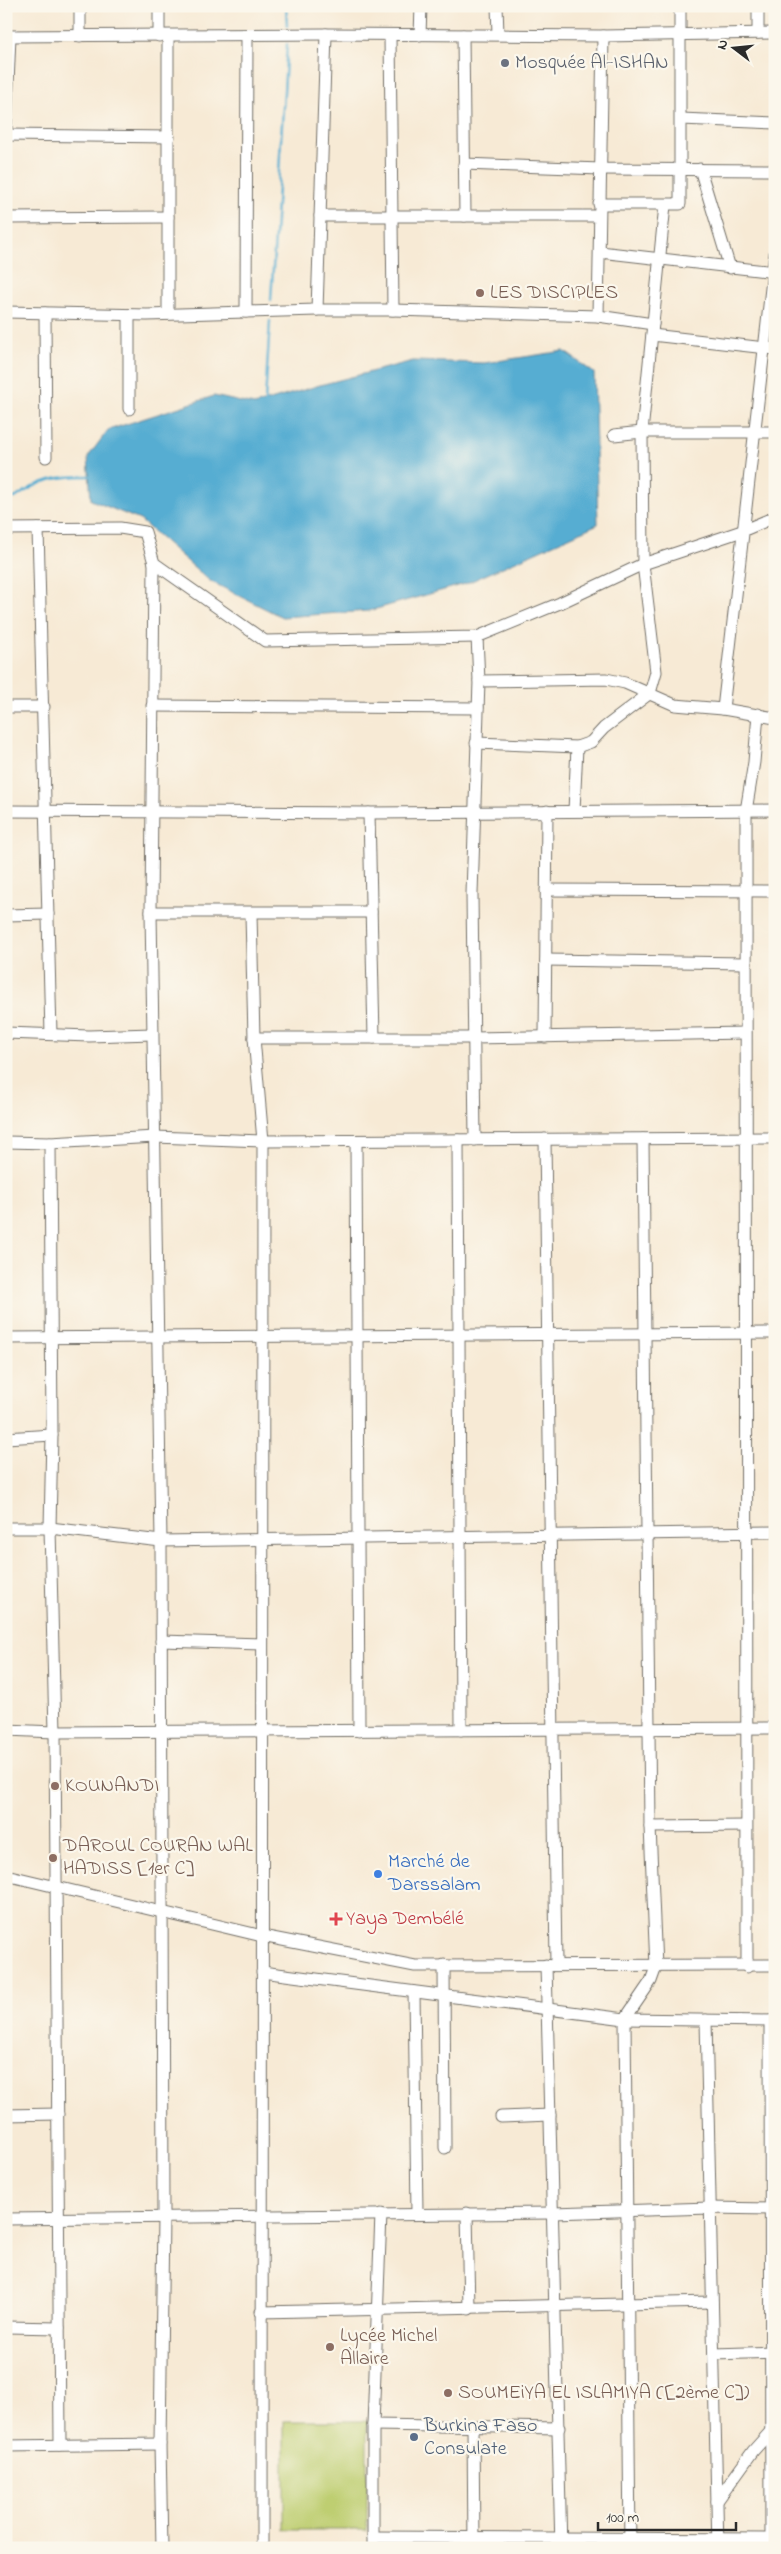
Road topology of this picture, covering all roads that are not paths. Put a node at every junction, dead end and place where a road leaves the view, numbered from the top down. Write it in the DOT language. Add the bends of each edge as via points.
graph roads {
  1 [pos="80,6"];
  2 [pos="159,6"];
  3 [pos="421,6"];
  4 [pos="497,6"];
  5 [pos="680,6"];
  6 [pos="758,6"];
  7 [pos="680,33"];
  8 [pos="758,33"];
  9 [pos="326,34"];
  10 [pos="498,34"];
  11 [pos="775,34"];
  12 [pos="390,35"];
  13 [pos="420,35"];
  14 [pos="463,35"];
  15 [pos="8,36"];
  16 [pos="80,36"];
  17 [pos="164,36"];
  18 [pos="247,36"];
  19 [pos="603,36"];
  20 [pos="682,119"];
  21 [pos="775,123"];
  22 [pos="6,134"];
  23 [pos="169,136"];
  24 [pos="464,164"];
  25 [pos="680,168"];
  26 [pos="601,169"];
  27 [pos="700,169"];
  28 [pos="775,170"];
  29 [pos="599,204"];
  30 [pos="665,206"];
  31 [pos="320,216"];
  32 [pos="392,216"];
  33 [pos="465,216"];
  34 [pos="598,216"];
  35 [pos="168,217"];
  36 [pos="6,218"];
  37 [pos="600,252"];
  38 [pos="775,252"];
  39 [pos="660,259"];
  40 [pos="730,268"];
  41 [pos="774,272"];
  42 [pos="317,310"];
  43 [pos="393,310"];
  44 [pos="6,312"];
  45 [pos="246,312"];
  46 [pos="45,313"];
  47 [pos="168,314"];
  48 [pos="129,315"];
  49 [pos="598,316"];
  50 [pos="653,330"];
  51 [pos="769,348"];
  52 [pos="130,409"];
  53 [pos="642,432"];
  54 [pos="753,432"];
  55 [pos="775,432"];
  56 [pos="614,435"];
  57 [pos="46,457"];
  58 [pos="775,517"];
  59 [pos="6,529"];
  60 [pos="38,529"];
  61 [pos="742,531"];
  62 [pos="154,563"];
  63 [pos="642,564"];
  64 [pos="477,637"];
  65 [pos="478,681"];
  66 [pos="650,693"];
  67 [pos="152,706"];
  68 [pos="6,707"];
  69 [pos="44,707"];
  70 [pos="478,708"];
  71 [pos="723,709"];
  72 [pos="758,714"];
  73 [pos="775,718"];
  74 [pos="476,743"];
  75 [pos="577,747"];
  76 [pos="44,810"];
  77 [pos="775,810"];
  78 [pos="6,811"];
  79 [pos="151,811"];
  80 [pos="546,811"];
  81 [pos="574,811"];
  82 [pos="746,811"];
  83 [pos="474,812"];
  84 [pos="369,813"];
  85 [pos="546,890"];
  86 [pos="745,891"];
  87 [pos="775,891"];
  88 [pos="151,912"];
  89 [pos="371,912"];
  90 [pos="6,914"];
  91 [pos="48,914"];
  92 [pos="251,914"];
  93 [pos="546,960"];
  94 [pos="745,963"];
  95 [pos="6,1033"];
  96 [pos="51,1034"];
  97 [pos="152,1034"];
  98 [pos="745,1034"];
  99 [pos="545,1037"];
  100 [pos="254,1038"];
  101 [pos="374,1038"];
  102 [pos="473,1038"];
  103 [pos="155,1137"];
  104 [pos="745,1138"];
  105 [pos="775,1138"];
  106 [pos="643,1139"];
  107 [pos="458,1140"];
  108 [pos="475,1140"];
  109 [pos="545,1140"];
  110 [pos="262,1141"];
  111 [pos="356,1141"];
  112 [pos="6,1142"];
  113 [pos="50,1143"];
  114 [pos="746,1333"];
  115 [pos="775,1333"];
  116 [pos="644,1334"];
  117 [pos="458,1335"];
  118 [pos="548,1335"];
  119 [pos="159,1336"];
  120 [pos="262,1336"];
  121 [pos="356,1336"];
  122 [pos="6,1338"];
  123 [pos="52,1338"];
  124 [pos="52,1435"];
  125 [pos="6,1438"];
  126 [pos="6,1528"];
  127 [pos="50,1528"];
  128 [pos="748,1532"];
  129 [pos="775,1532"];
  130 [pos="647,1534"];
  131 [pos="550,1536"];
  132 [pos="460,1537"];
  133 [pos="358,1538"];
  134 [pos="262,1540"];
  135 [pos="161,1541"];
  136 [pos="161,1641"];
  137 [pos="262,1644"];
  138 [pos="746,1728"];
  139 [pos="775,1728"];
  140 [pos="6,1730"];
  141 [pos="161,1730"];
  142 [pos="461,1730"];
  143 [pos="554,1730"];
  144 [pos="649,1730"];
  145 [pos="262,1731"];
  146 [pos="359,1731"];
  147 [pos="55,1732"];
  148 [pos="746,1826"];
  149 [pos="650,1827"];
  150 [pos="6,1875"];
  151 [pos="56,1888"];
  152 [pos="162,1911"];
  153 [pos="262,1936"];
  154 [pos="444,1965"];
  155 [pos="551,1965"];
  156 [pos="775,1965"];
  157 [pos="656,1967"];
  158 [pos="747,1967"];
  159 [pos="262,1972"];
  160 [pos="414,1992"];
  161 [pos="444,1996"];
  162 [pos="547,2009"];
  163 [pos="625,2019"];
  164 [pos="706,2020"];
  165 [pos="772,2021"];
  166 [pos="58,2114"];
  167 [pos="6,2115"];
  168 [pos="550,2115"];
  169 [pos="501,2117"];
  170 [pos="445,2148"];
  171 [pos="710,2208"];
  172 [pos="772,2209"];
  173 [pos="626,2211"];
  174 [pos="467,2213"];
  175 [pos="553,2213"];
  176 [pos="381,2214"];
  177 [pos="417,2214"];
  178 [pos="261,2215"];
  179 [pos="163,2217"];
  180 [pos="58,2218"];
  181 [pos="6,2219"];
  182 [pos="712,2302"];
  183 [pos="628,2305"];
  184 [pos="554,2307"];
  185 [pos="469,2309"];
  186 [pos="379,2310"];
  187 [pos="261,2312"];
  188 [pos="6,2327"];
  189 [pos="59,2328"];
  190 [pos="773,2352"];
  191 [pos="714,2354"];
  192 [pos="373,2425"];
  193 [pos="473,2426"];
  194 [pos="559,2428"];
  195 [pos="770,2431"];
  196 [pos="160,2444"];
  197 [pos="60,2445"];
  198 [pos="6,2446"];
  199 [pos="717,2501"];
  200 [pos="474,2542"];
  201 [pos="561,2542"];
  202 [pos="772,2542"];
  203 [pos="373,2543"];
  204 [pos="630,2543"];
  205 [pos="718,2543"];
  206 [pos="162,2548"];
  207 [pos="262,2548"];
  1 -- 16 [label="street"];
  2 -- 17 [label="street"];
  3 -- 13 [label="street"];
  4 -- 10 [label="street"];
  5 -- 7 [label="street"];
  6 -- 8 [label="street"];
  7 -- 8 [label="street"];
  7 -- 19 [label="street"];
  7 -- 20 [label="street"];
  8 -- 11 [label="street"];
  9 -- 12 [label="street"];
  9 -- 18 [label="street"];
  9 -- 31 [label="street"];
  10 -- 14 [label="street"];
  10 -- 19 [label="street"];
  12 -- 13 [label="street"];
  12 -- 32 [label="street"];
  13 -- 14 [label="street"];
  14 -- 24 [label="street"];
  15 -- 16 [label="street"];
  15 -- 22 [label="street"];
  16 -- 17 [label="street"];
  17 -- 18 [label="street"];
  17 -- 23 [label="street"];
  18 -- 45 [label="street"];
  19 -- 26 [label="street"];
  20 -- 21 [label="street"];
  20 -- 25 [label="street"];
  22 -- 23 [label="street"];
  23 -- 35 [label="street"];
  24 -- 26 [label="street"];
  24 -- 33 [label="street"];
  25 -- 26 [label="street"];
  25 -- 27 [label="street"];
  25 -- 30 [label="street" via="680,204"];
  26 -- 29 [label="street"];
  27 -- 28 [label="street"];
  27 -- 40 [label="street"];
  29 -- 30 [label="street"];
  29 -- 34 [label="street"];
  30 -- 39 [label="street"];
  31 -- 32 [label="street"];
  31 -- 42 [label="street"];
  32 -- 33 [label="street"];
  32 -- 43 [label="street"];
  33 -- 34 [label="street"];
  34 -- 37 [label="street"];
  35 -- 36 [label="street"];
  35 -- 47 [label="street"];
  37 -- 39 [label="street"];
  37 -- 49 [label="street"];
  38 -- 41 [label="street"];
  39 -- 40 [label="street"];
  39 -- 50 [label="street"];
  40 -- 41 [label="street"];
  41 -- 51 [label="street"];
  42 -- 43 [label="street"];
  42 -- 45 [label="street"];
  43 -- 49 [label="street"];
  44 -- 46 [label="street"];
  45 -- 47 [label="street"];
  46 -- 48 [label="street"];
  46 -- 57 [label="street"];
  47 -- 48 [label="street"];
  48 -- 52 [label="street"];
  49 -- 50 [label="street"];
  50 -- 51 [label="street"];
  50 -- 53 [label="street"];
  51 -- 54 [label="street"];
  53 -- 54 [label="street"];
  53 -- 56 [label="street"];
  53 -- 63 [label="street"];
  54 -- 55 [label="street"];
  54 -- 61 [label="street"];
  58 -- 61 [label="street"];
  59 -- 60 [label="street"];
  60 -- 62 [label="street" via="120,528 145,532"];
  60 -- 69 [label="street"];
  61 -- 63 [label="street"];
  61 -- 71 [label="street"];
  62 -- 64 [label="street" via="265,641"];
  62 -- 67 [label="street"];
  63 -- 64 [label="street"];
  63 -- 66 [label="street" via="656,672"];
  64 -- 65 [label="street"];
  65 -- 66 [label="street" via="606,679"];
  65 -- 70 [label="street"];
  66 -- 71 [label="street" via="675,705"];
  66 -- 75 [label="street" via="591,742"];
  67 -- 70 [label="street"];
  67 -- 79 [label="street"];
  68 -- 69 [label="street"];
  69 -- 76 [label="street"];
  70 -- 74 [label="street"];
  71 -- 72 [label="street"];
  72 -- 73 [label="street"];
  72 -- 82 [label="street"];
  74 -- 75 [label="street"];
  74 -- 83 [label="street"];
  75 -- 81 [label="street"];
  76 -- 78 [label="street"];
  76 -- 79 [label="street"];
  76 -- 91 [label="street"];
  77 -- 82 [label="street"];
  79 -- 84 [label="street"];
  79 -- 88 [label="street"];
  80 -- 81 [label="street"];
  80 -- 83 [label="street"];
  80 -- 85 [label="street"];
  81 -- 82 [label="street"];
  82 -- 86 [label="street"];
  83 -- 84 [label="street"];
  83 -- 102 [label="street"];
  84 -- 89 [label="street"];
  85 -- 86 [label="street"];
  85 -- 93 [label="street"];
  86 -- 87 [label="street"];
  86 -- 94 [label="street"];
  88 -- 92 [label="street"];
  88 -- 97 [label="street"];
  89 -- 92 [label="street"];
  89 -- 101 [label="street"];
  90 -- 91 [label="street"];
  91 -- 96 [label="street"];
  92 -- 100 [label="street"];
  93 -- 94 [label="street"];
  93 -- 99 [label="street"];
  94 -- 98 [label="street"];
  95 -- 96 [label="street"];
  96 -- 97 [label="street"];
  97 -- 103 [label="street"];
  98 -- 99 [label="street"];
  98 -- 104 [label="street"];
  99 -- 102 [label="street"];
  100 -- 101 [label="street"];
  100 -- 110 [label="street"];
  101 -- 102 [label="street"];
  102 -- 108 [label="street"];
  103 -- 110 [label="street"];
  103 -- 113 [label="street"];
  103 -- 119 [label="street"];
  104 -- 105 [label="street"];
  104 -- 106 [label="street"];
  104 -- 114 [label="street"];
  106 -- 109 [label="street"];
  106 -- 116 [label="street"];
  107 -- 108 [label="street"];
  107 -- 111 [label="street"];
  107 -- 117 [label="street"];
  108 -- 109 [label="street"];
  109 -- 118 [label="street"];
  110 -- 111 [label="street"];
  110 -- 120 [label="street"];
  111 -- 121 [label="street"];
  112 -- 113 [label="street"];
  113 -- 123 [label="street"];
  114 -- 115 [label="street"];
  114 -- 116 [label="street"];
  114 -- 128 [label="street"];
  116 -- 118 [label="street"];
  116 -- 130 [label="street"];
  117 -- 118 [label="street"];
  117 -- 121 [label="street"];
  117 -- 132 [label="street"];
  118 -- 131 [label="street"];
  119 -- 120 [label="street"];
  119 -- 123 [label="street"];
  119 -- 135 [label="street"];
  120 -- 121 [label="street"];
  120 -- 134 [label="street"];
  121 -- 133 [label="street"];
  122 -- 123 [label="street"];
  123 -- 124 [label="street"];
  124 -- 125 [label="street"];
  124 -- 127 [label="street"];
  126 -- 127 [label="street"];
  127 -- 135 [label="street"];
  127 -- 147 [label="street"];
  128 -- 129 [label="street"];
  128 -- 130 [label="street"];
  128 -- 138 [label="street"];
  130 -- 131 [label="street"];
  130 -- 144 [label="street"];
  131 -- 132 [label="street"];
  131 -- 143 [label="street"];
  132 -- 133 [label="street"];
  132 -- 142 [label="street"];
  133 -- 134 [label="street"];
  133 -- 146 [label="street"];
  134 -- 135 [label="street"];
  134 -- 137 [label="street"];
  135 -- 136 [label="street"];
  136 -- 137 [label="street"];
  136 -- 141 [label="street"];
  137 -- 145 [label="street"];
  138 -- 139 [label="street"];
  138 -- 144 [label="street"];
  138 -- 148 [label="street"];
  140 -- 147 [label="street"];
  141 -- 145 [label="street"];
  141 -- 147 [label="street"];
  141 -- 152 [label="street"];
  142 -- 143 [label="street"];
  142 -- 146 [label="street"];
  143 -- 144 [label="street"];
  143 -- 155 [label="street"];
  144 -- 149 [label="street"];
  145 -- 146 [label="street"];
  145 -- 153 [label="street"];
  147 -- 151 [label="street"];
  148 -- 149 [label="street"];
  148 -- 158 [label="street"];
  149 -- 157 [label="street"];
  150 -- 151 [label="street"];
  151 -- 152 [label="street"];
  151 -- 166 [label="street"];
  152 -- 153 [label="street"];
  152 -- 179 [label="street"];
  153 -- 154 [label="street" via="415,1966"];
  153 -- 159 [label="street"];
  154 -- 155 [label="street"];
  154 -- 161 [label="street"];
  155 -- 157 [label="street"];
  155 -- 162 [label="street"];
  156 -- 158 [label="street"];
  157 -- 158 [label="street"];
  157 -- 163 [label="street" via="651,1981"];
  159 -- 160 [label="street"];
  159 -- 178 [label="street"];
  160 -- 161 [label="street"];
  160 -- 177 [label="street"];
  161 -- 162 [label="street"];
  161 -- 170 [label="street"];
  162 -- 163 [label="street"];
  162 -- 168 [label="street"];
  163 -- 164 [label="street"];
  163 -- 173 [label="street"];
  164 -- 165 [label="street"];
  164 -- 171 [label="street"];
  165 -- 172 [label="street"];
  166 -- 167 [label="street"];
  166 -- 180 [label="street"];
  168 -- 169 [label="street"];
  168 -- 175 [label="street"];
  171 -- 172 [label="street"];
  171 -- 173 [label="street"];
  171 -- 182 [label="street"];
  172 -- 190 [label="street"];
  173 -- 175 [label="street"];
  173 -- 183 [label="street"];
  174 -- 175 [label="street"];
  174 -- 177 [label="street"];
  174 -- 185 [label="street"];
  175 -- 184 [label="street"];
  176 -- 177 [label="street"];
  176 -- 178 [label="street"];
  176 -- 186 [label="street"];
  178 -- 179 [label="street"];
  178 -- 187 [label="street"];
  179 -- 180 [label="street"];
  179 -- 196 [label="street"];
  180 -- 181 [label="street"];
  180 -- 189 [label="street"];
  182 -- 183 [label="street"];
  182 -- 191 [label="street"];
  183 -- 184 [label="street"];
  183 -- 204 [label="street"];
  184 -- 185 [label="street"];
  184 -- 194 [label="street"];
  185 -- 186 [label="street"];
  186 -- 187 [label="street"];
  186 -- 192 [label="street"];
  187 -- 207 [label="street"];
  188 -- 189 [label="street"];
  189 -- 197 [label="street"];
  190 -- 191 [label="street"];
  190 -- 195 [label="street"];
  191 -- 199 [label="street"];
  192 -- 193 [label="street"];
  192 -- 203 [label="street"];
  193 -- 194 [label="street"];
  193 -- 200 [label="street"];
  194 -- 201 [label="street"];
  195 -- 199 [label="street"];
  195 -- 202 [label="street"];
  196 -- 197 [label="street"];
  196 -- 206 [label="street"];
  197 -- 198 [label="street"];
  199 -- 205 [label="street"];
  200 -- 201 [label="street"];
  200 -- 203 [label="street"];
  201 -- 204 [label="street"];
  202 -- 205 [label="street"];
  204 -- 205 [label="street"];
}
